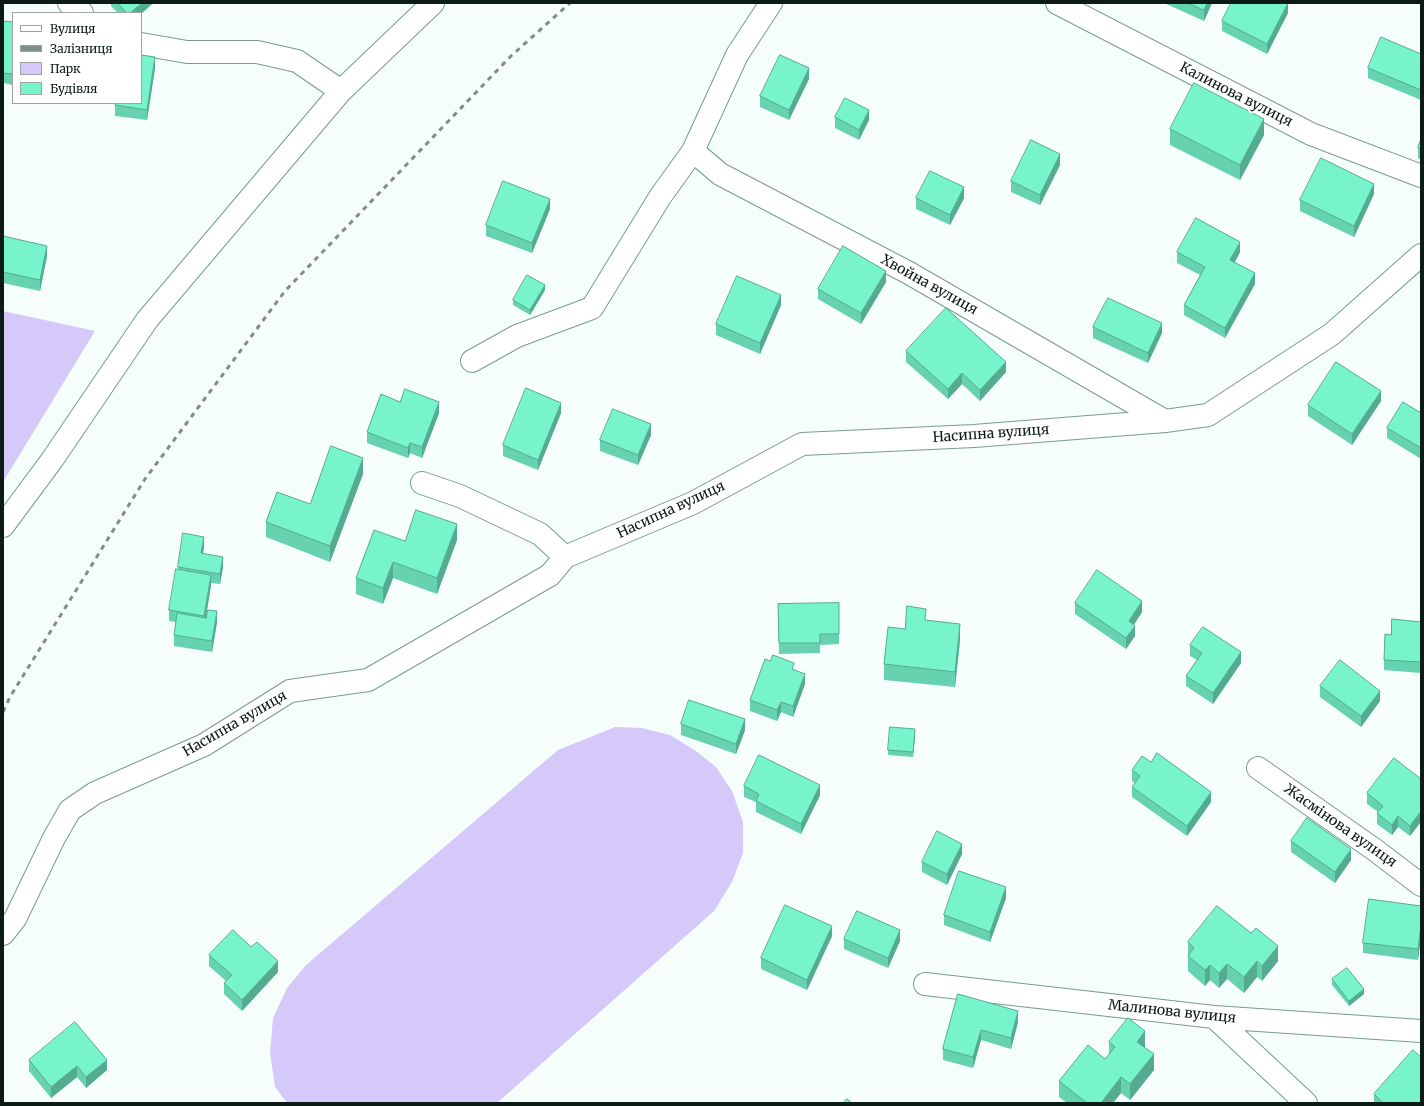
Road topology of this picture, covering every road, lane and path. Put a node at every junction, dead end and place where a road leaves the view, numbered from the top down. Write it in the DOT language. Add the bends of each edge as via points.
graph roads {
  1 [pos="69,3"];
  2 [pos="433,3"];
  3 [pos="771,3"];
  4 [pos="1057,3"];
  5 [pos="81,12"];
  6 [pos="142,44"];
  7 [pos="341,91"];
  8 [pos="693,151"];
  9 [pos="1421,176"];
  10 [pos="1421,255"];
  11 [pos="472,361"];
  12 [pos="1165,421"];
  13 [pos="422,483"];
  14 [pos="3,526"];
  15 [pos="565,557"];
  16 [pos="1258,768"];
  17 [pos="1421,885"];
  18 [pos="3,934"];
  19 [pos="924,984"];
  20 [pos="1214,1017"];
  21 [pos="1421,1030"];
  22 [pos="1306,1103"];
  1 -- 5 [label="street"];
  2 -- 7 [label="street"];
  3 -- 8 [label="street" via="737,55"];
  4 -- 9 [label="street, Калинова вулиця" via="1311,134"];
  6 -- 7 [label="street" via="187,52 257,52 296,61"];
  7 -- 14 [label="street" via="147,320 52,460"];
  8 -- 11 [label="street" via="660,197 592,308 518,336"];
  8 -- 12 [label="street, Хвойна вулиця" via="720,174 908,273"];
  10 -- 12 [label="street, Насипна вулиця" via="1332,334 1208,415"];
  12 -- 15 [label="street, Насипна вулиця" via="974,436 802,444 693,503"];
  13 -- 15 [label="street" via="460,496 540,534"];
  15 -- 18 [label="street, Насипна вулиця" via="550,575 368,680 290,691 204,745 95,793 70,810 15,919"];
  16 -- 17 [label="street, Жасмінова вулиця"];
  19 -- 20 [label="street, Малинова вулиця"];
  20 -- 21 [label="street, Малинова вулиця"];
  20 -- 22 [label="street"];
}
